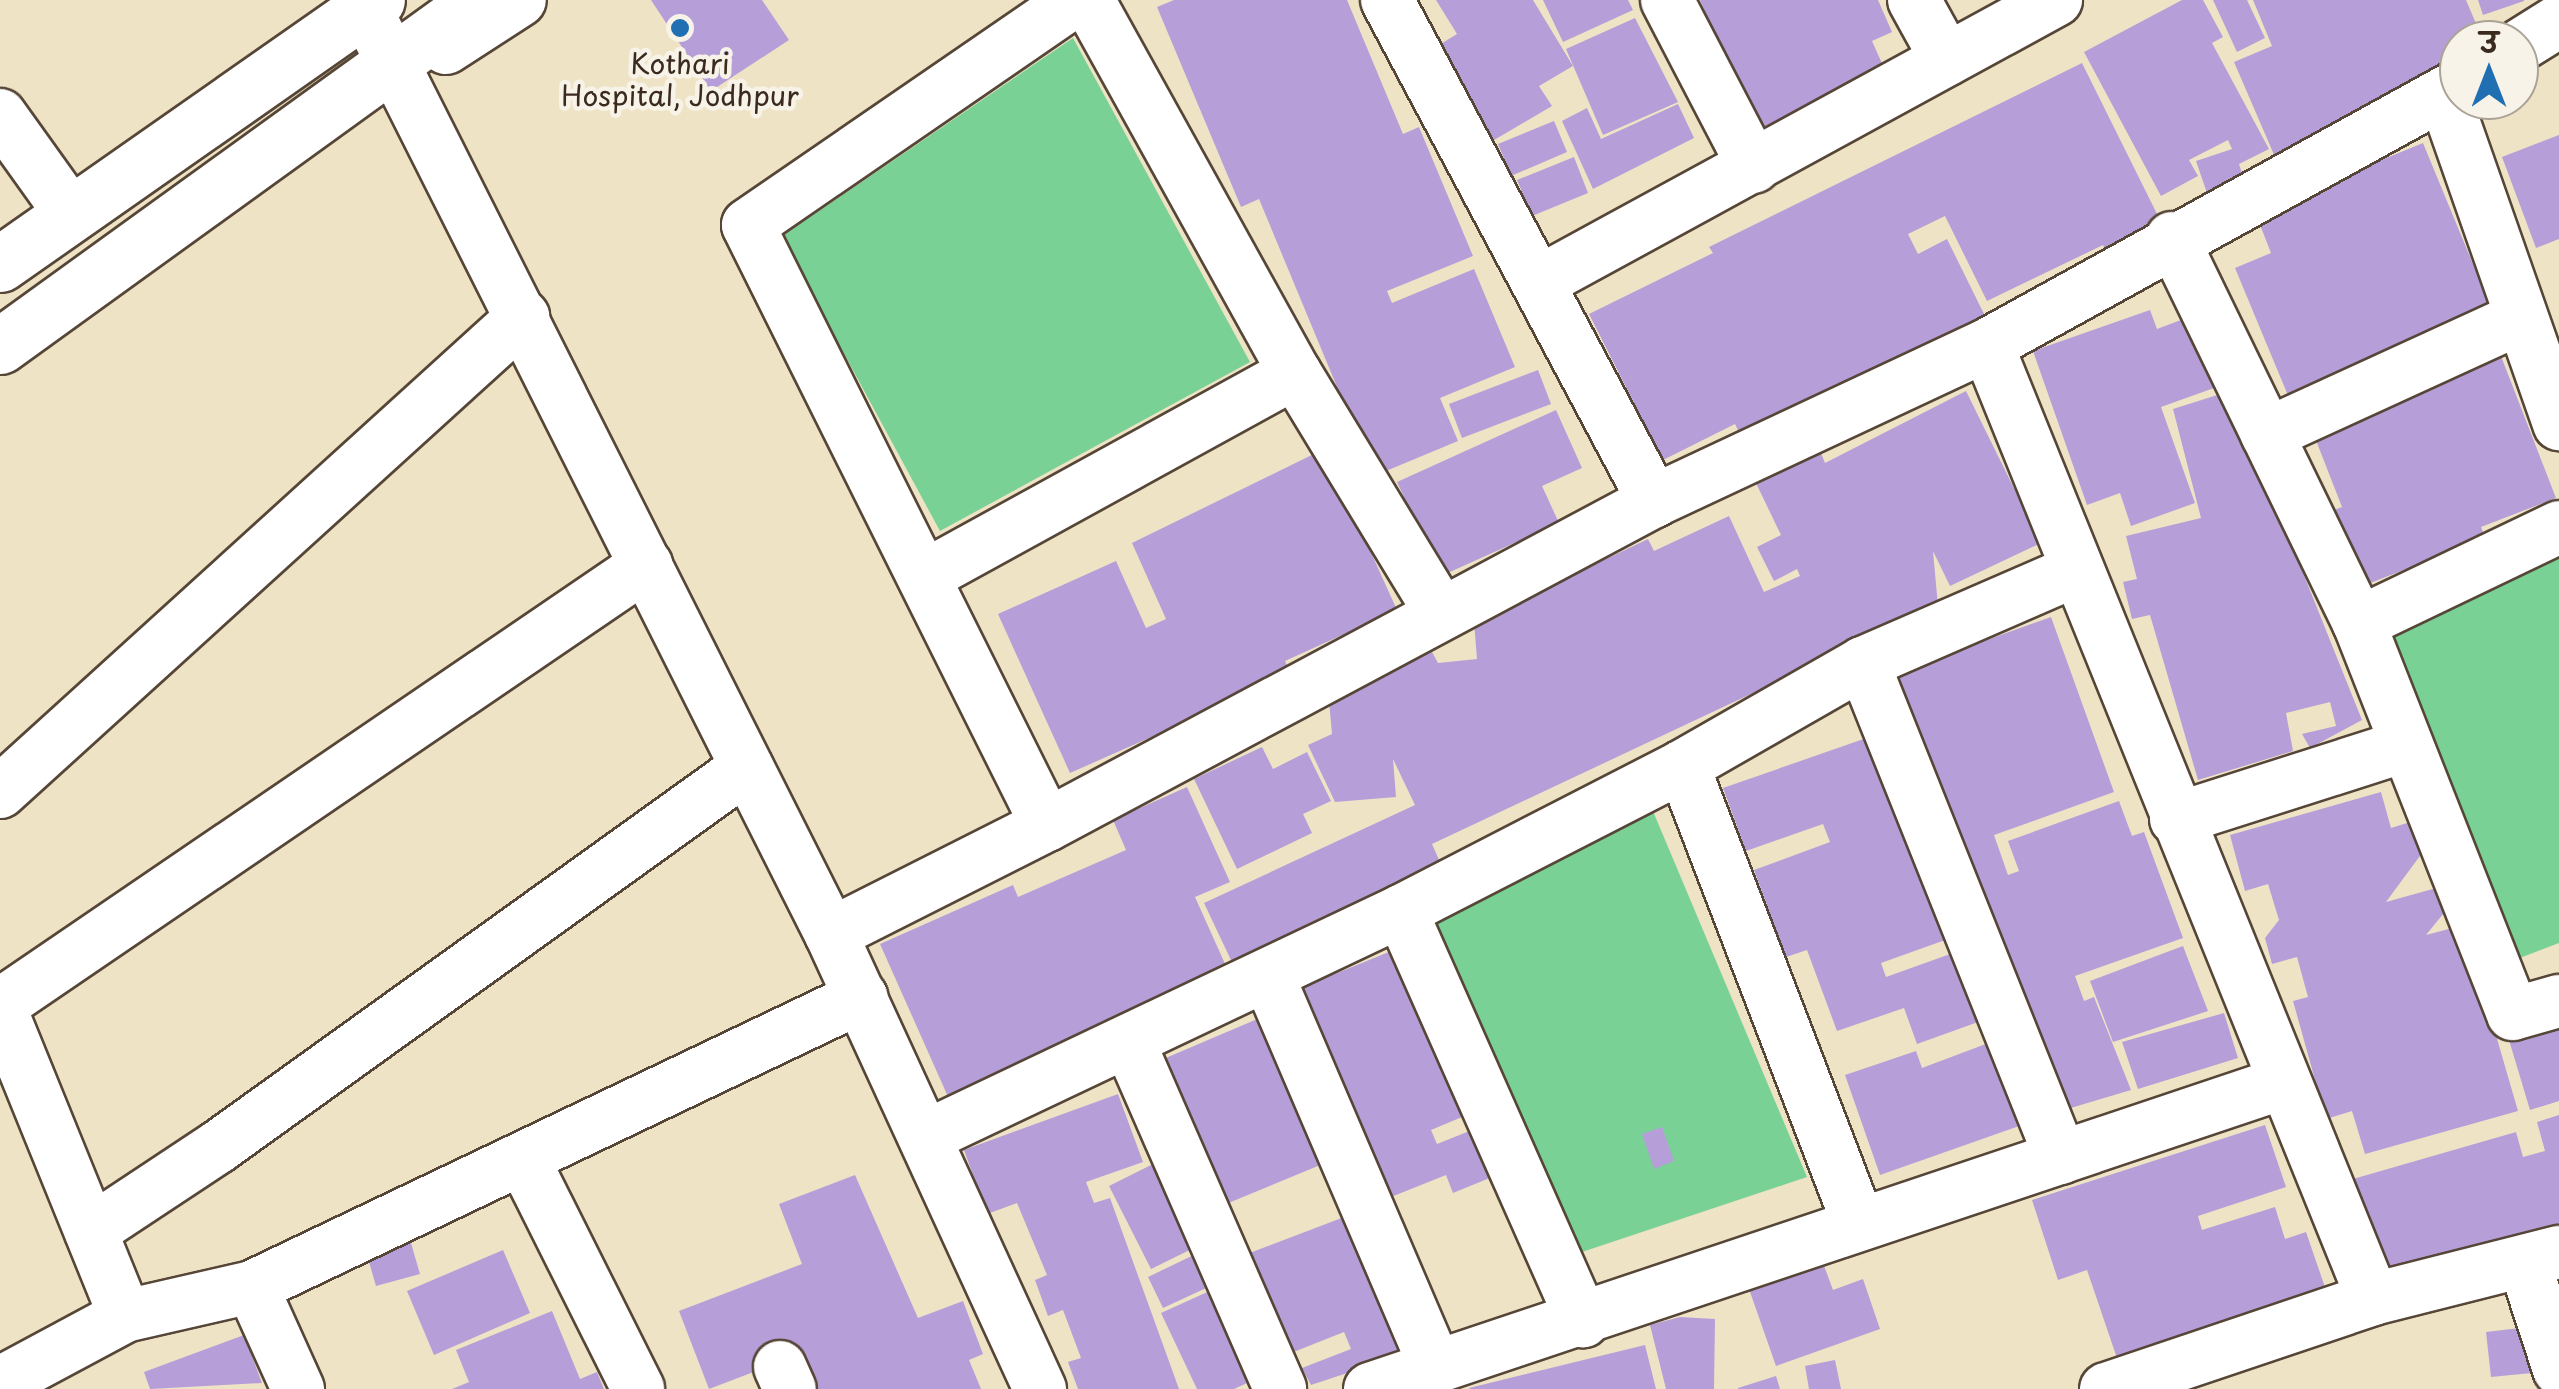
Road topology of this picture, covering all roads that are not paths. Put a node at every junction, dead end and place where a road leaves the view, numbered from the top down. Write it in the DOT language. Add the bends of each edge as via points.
graph roads {
  1 [pos="479,0"];
  2 [pos="520,0"];
  3 [pos="1075,0"];
  4 [pos="1088,0"];
  5 [pos="1387,0"];
  6 [pos="1667,0"];
  7 [pos="1914,0"];
  8 [pos="2056,0"];
  9 [pos="371,4"];
  10 [pos="1947,60"];
  11 [pos="398,68"];
  12 [pos="2439,96"];
  13 [pos="0,115"];
  14 [pos="2460,120"];
  15 [pos="1754,167"];
  16 [pos="72,214"];
  17 [pos="2172,238"];
  18 [pos="0,264"];
  19 [pos="1539,282"];
  20 [pos="523,317"];
  21 [pos="2518,319"];
  22 [pos="1987,345"];
  23 [pos="0,346"];
  24 [pos="1294,374"];
  25 [pos="2559,424"];
  26 [pos="2267,434"];
  27 [pos="1654,500"];
  28 [pos="2559,527"];
  29 [pos="646,564"];
  30 [pos="2077,570"];
  31 [pos="925,576"];
  32 [pos="1441,613"];
  33 [pos="2359,623"];
  34 [pos="1863,663"];
  35 [pos="2405,746"];
  36 [pos="1683,766"];
  37 [pos="746,768"];
  38 [pos="0,792"];
  39 [pos="2176,819"];
  40 [pos="1048,826"];
  41 [pos="1401,912"];
  42 [pos="832,934"];
  43 [pos="1268,976"];
  44 [pos="861,998"];
  45 [pos="2559,1002"];
  46 [pos="0,1006"];
  47 [pos="1130,1045"];
  48 [pos="2282,1084"];
  49 [pos="927,1136"];
  50 [pos="2061,1158"];
  51 [pos="524,1161"];
  52 [pos="1858,1222"];
  53 [pos="90,1231"];
  54 [pos="2541,1257"];
  55 [pos="252,1287"];
  56 [pos="2373,1299"];
  57 [pos="125,1316"];
  58 [pos="1583,1322"];
  59 [pos="1436,1368"];
  60 [pos="2559,1369"];
  61 [pos="2226,1372"];
  62 [pos="6,1384"];
  63 [pos="298,1389"];
  64 [pos="638,1389"];
  65 [pos="1040,1389"];
  66 [pos="1280,1389"];
  67 [pos="1370,1389"];
  68 [pos="2106,1389"];
  1 -- 11 [label="main road"];
  2 -- 11 [label="street"];
  3 -- 31 [label="street" via="748,225"];
  4 -- 24 [label="street"];
  5 -- 19 [label="street"];
  6 -- 15 [label="street"];
  7 -- 10 [label="street"];
  8 -- 10 [label="street"];
  9 -- 11 [label="street"];
  9 -- 16 [label="main road"];
  10 -- 15 [label="street"];
  11 -- 20 [label="street"];
  11 -- 23 [label="main road"];
  12 -- 17 [label="street"];
  13 -- 16 [label="street"];
  14 -- 21 [label="street"];
  15 -- 19 [label="street"];
  16 -- 18 [label="main road"];
  17 -- 22 [label="street"];
  17 -- 26 [label="street"];
  19 -- 27 [label="street"];
  20 -- 29 [label="street"];
  20 -- 38 [label="street"];
  21 -- 25 [label="street"];
  21 -- 26 [label="street"];
  22 -- 27 [label="street"];
  22 -- 30 [label="street"];
  24 -- 31 [label="street"];
  24 -- 32 [label="street"];
  26 -- 33 [label="street"];
  27 -- 32 [label="street"];
  28 -- 33 [label="street"];
  29 -- 37 [label="street"];
  29 -- 46 [label="street"];
  30 -- 34 [label="street"];
  30 -- 39 [label="street"];
  31 -- 40 [label="street"];
  32 -- 40 [label="street"];
  33 -- 35 [label="street"];
  34 -- 36 [label="street"];
  34 -- 50 [label="street"];
  35 -- 39 [label="street"];
  35 -- 45 [label="street" via="2513,1014"];
  36 -- 41 [label="street"];
  36 -- 52 [label="street"];
  37 -- 42 [label="street"];
  37 -- 53 [label="street" via="218,1148"];
  39 -- 48 [label="street"];
  40 -- 42 [label="street"];
  41 -- 43 [label="street"];
  41 -- 58 [label="street"];
  42 -- 44 [label="street"];
  43 -- 47 [label="street"];
  43 -- 59 [label="street"];
  44 -- 49 [label="street"];
  44 -- 51 [label="street"];
  46 -- 53 [label="street"];
  47 -- 49 [label="street"];
  47 -- 66 [label="street"];
  48 -- 50 [label="street"];
  48 -- 56 [label="street"];
  49 -- 65 [label="street"];
  50 -- 52 [label="street"];
  51 -- 55 [label="street"];
  51 -- 64 [label="street"];
  52 -- 58 [label="street"];
  53 -- 57 [label="street"];
  54 -- 56 [label="street"];
  54 -- 60 [label="street"];
  55 -- 57 [label="street"];
  55 -- 63 [label="street"];
  56 -- 61 [label="street"];
  57 -- 62 [label="street"];
  58 -- 59 [label="street"];
  59 -- 67 [label="street"];
  61 -- 68 [label="street"];
}
